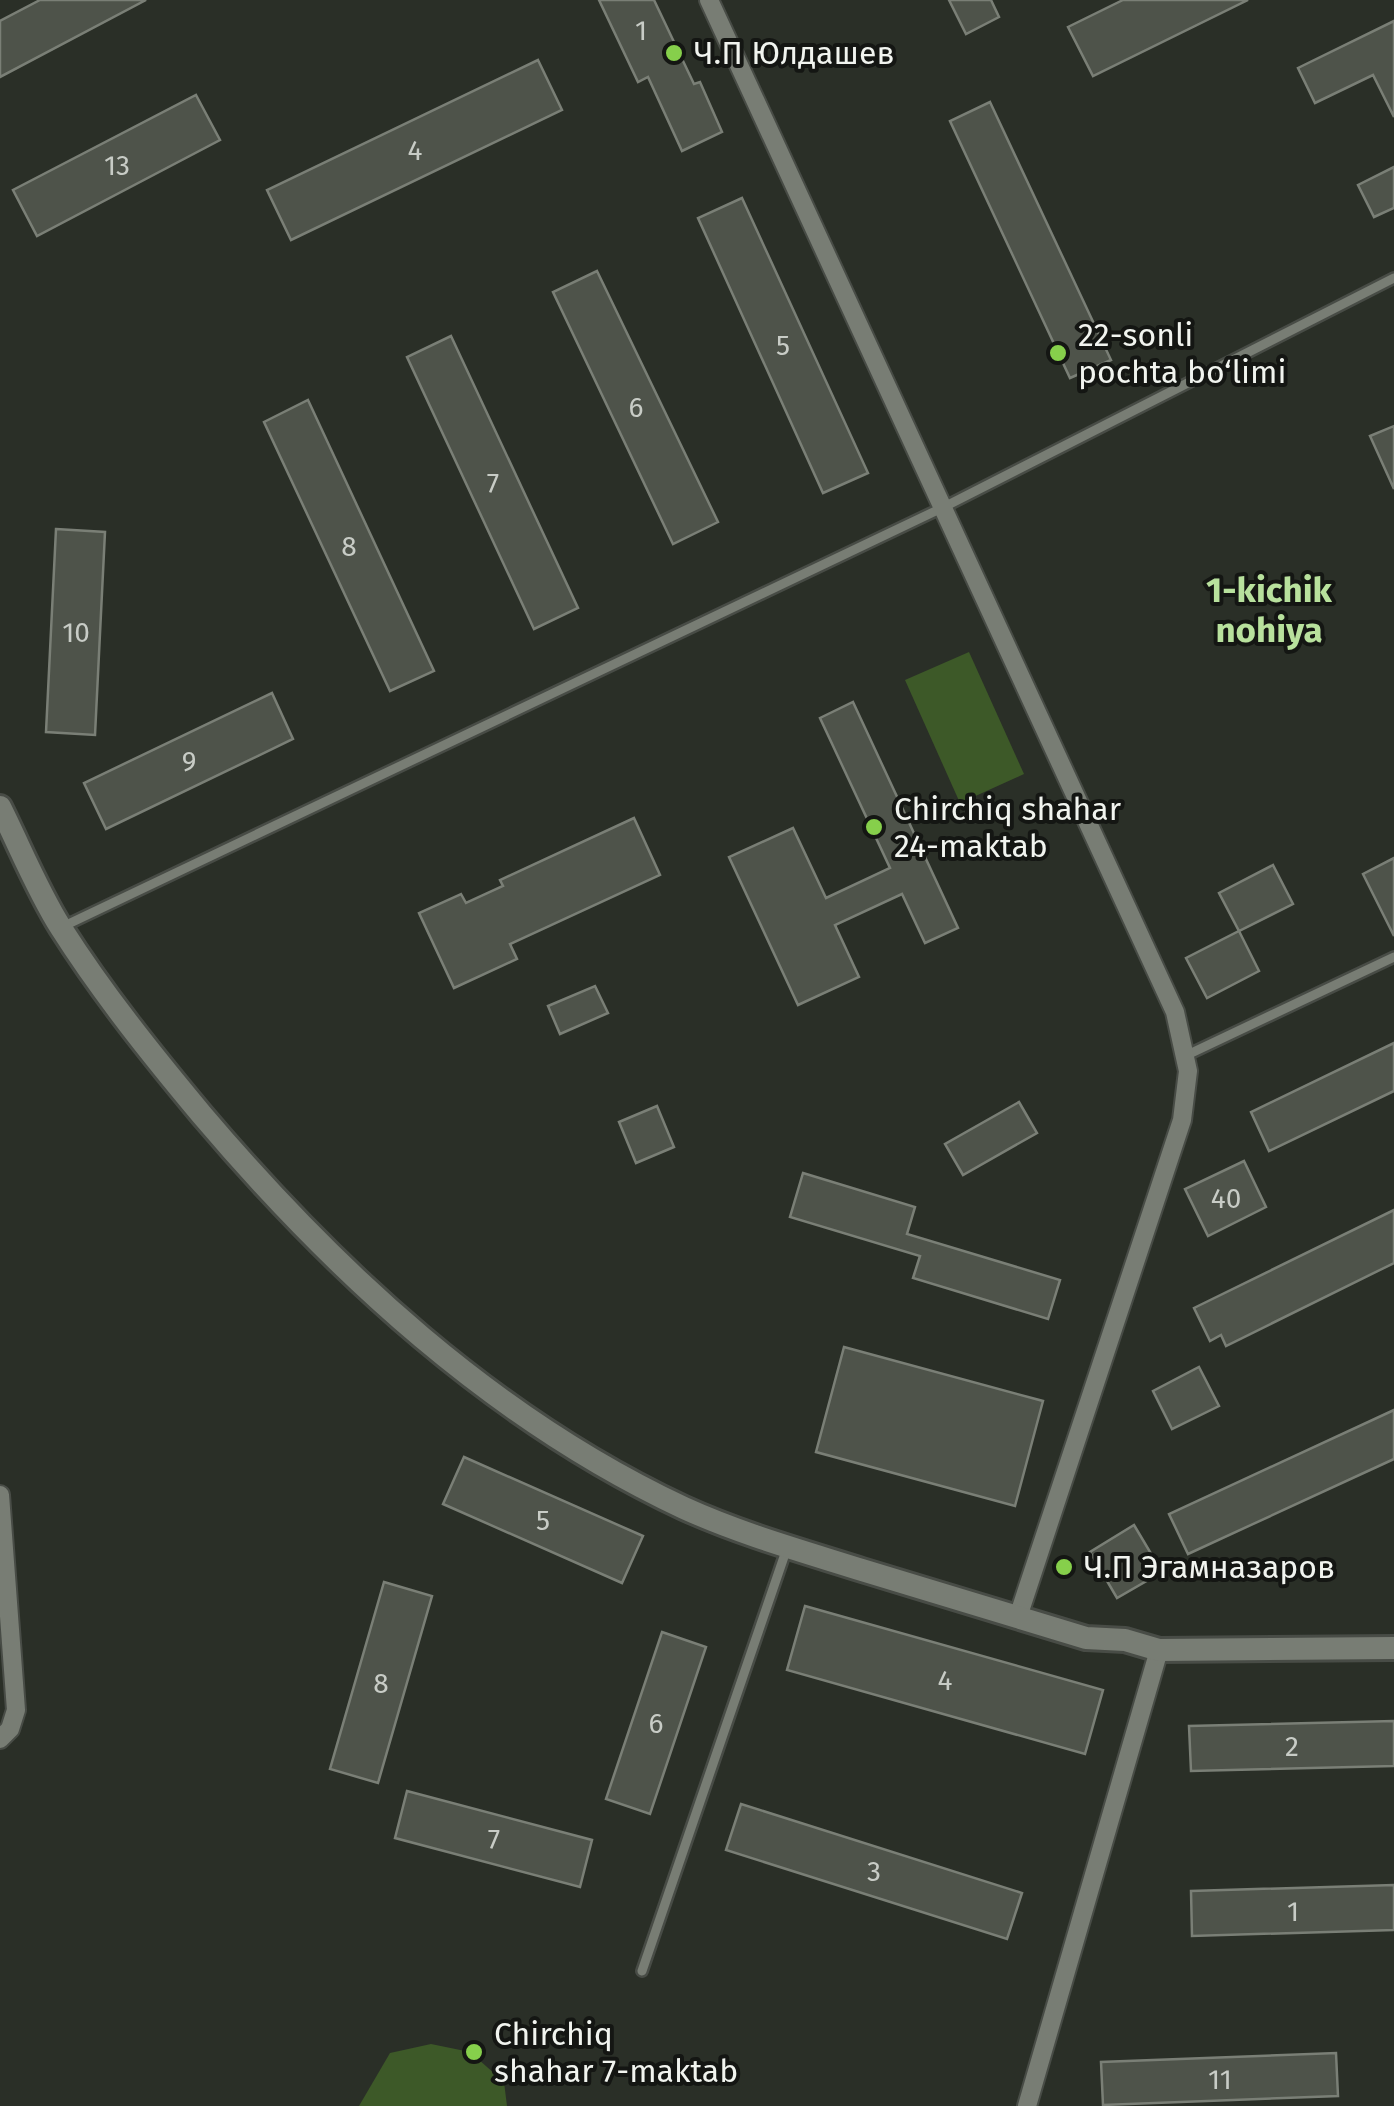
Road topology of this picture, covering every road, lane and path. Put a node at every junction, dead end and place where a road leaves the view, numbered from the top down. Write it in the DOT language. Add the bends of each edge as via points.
graph roads {
  1 [pos="709,0"];
  2 [pos="1394,278"];
  3 [pos="944,506"];
  4 [pos="0,807"];
  5 [pos="61,928"];
  6 [pos="1394,957"];
  7 [pos="1185,1056"];
  8 [pos="0,1494"];
  9 [pos="787,1547"];
  10 [pos="1018,1617"];
  11 [pos="1394,1648"];
  12 [pos="1160,1650"];
  13 [pos="0,1740"];
  14 [pos="642,1971"];
  15 [pos="1027,2106"];
  1 -- 3 [label="street"];
  2 -- 3 [label="lane"];
  3 -- 5 [label="lane"];
  3 -- 7 [label="street" via="1175,1012"];
  4 -- 5 [label="street"];
  5 -- 9 [label="street" via="155,1058 308,1235 370,1294 586,1455 688,1510"];
  6 -- 7 [label="lane"];
  7 -- 10 [label="street" via="1182,1120"];
  8 -- 13 [label="street" via="16,1710"];
  9 -- 10 [label="street"];
  9 -- 14 [label="lane"];
  10 -- 12 [label="street" via="1086,1638"];
  11 -- 12 [label="street"];
  12 -- 15 [label="street"];
}
